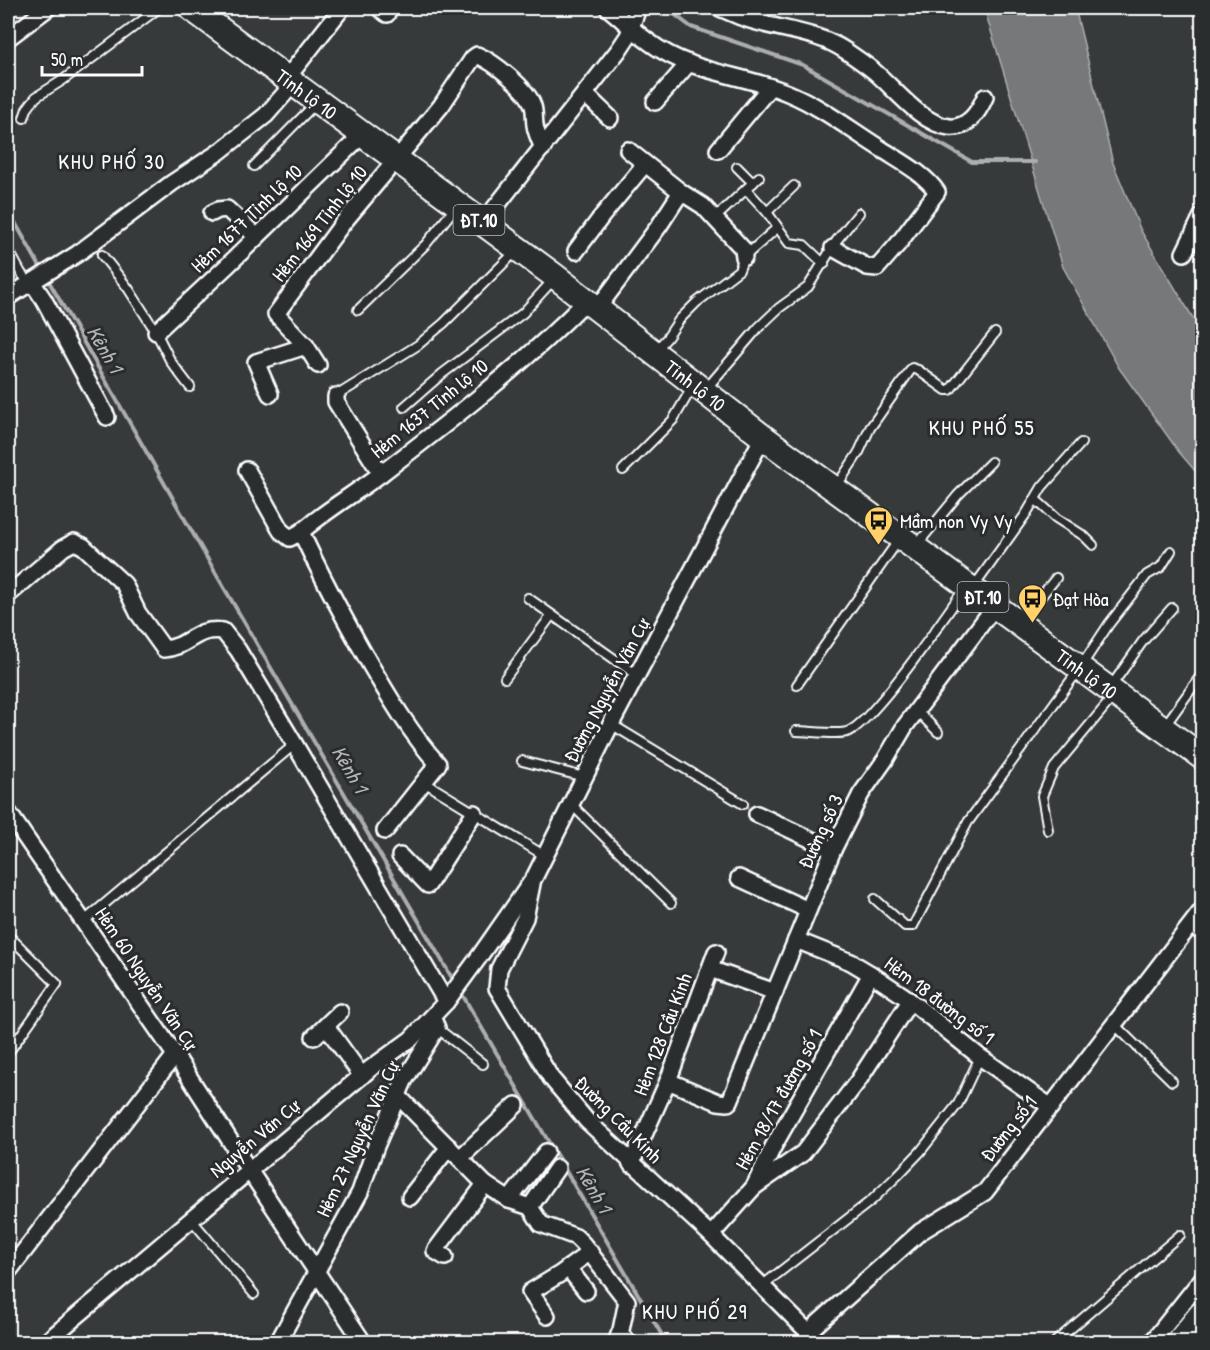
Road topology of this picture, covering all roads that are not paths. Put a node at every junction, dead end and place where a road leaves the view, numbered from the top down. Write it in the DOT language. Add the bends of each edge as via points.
graph roads {
  1 [pos="13,8"];
  2 [pos="48,8"];
  3 [pos="159,8"];
  4 [pos="342,8"];
  5 [pos="608,8"];
  6 [pos="720,8"];
  7 [pos="637,9"];
  8 [pos="8,10"];
  9 [pos="200,10"];
  10 [pos="630,27"];
  11 [pos="8,38"];
  12 [pos="689,63"];
  13 [pos="291,81"];
  14 [pos="770,87"];
  15 [pos="585,94"];
  16 [pos="985,97"];
  17 [pos="318,101"];
  18 [pos="655,102"];
  19 [pos="24,118"];
  20 [pos="610,118"];
  21 [pos="363,134"];
  22 [pos="543,148"];
  23 [pos="628,150"];
  24 [pos="718,150"];
  25 [pos="396,159"];
  26 [pos="645,164"];
  27 [pos="254,166"];
  28 [pos="737,167"];
  29 [pos="759,177"];
  30 [pos="753,183"];
  31 [pos="794,186"];
  32 [pos="746,189"];
  33 [pos="681,192"];
  34 [pos="458,204"];
  35 [pos="766,212"];
  36 [pos="212,213"];
  37 [pos="860,213"];
  38 [pos="1203,216"];
  39 [pos="716,219"];
  40 [pos="483,223"];
  41 [pos="777,228"];
  42 [pos="257,237"];
  43 [pos="832,248"];
  44 [pos="8,249"];
  45 [pos="518,249"];
  46 [pos="576,251"];
  47 [pos="1184,253"];
  48 [pos="102,255"];
  49 [pos="744,257"];
  50 [pos="824,264"];
  51 [pos="556,277"];
  52 [pos="31,283"];
  53 [pos="8,297"];
  54 [pos="591,305"];
  55 [pos="358,310"];
  56 [pos="156,332"];
  57 [pos="995,333"];
  58 [pos="306,346"];
  59 [pos="653,353"];
  60 [pos="318,365"];
  61 [pos="190,387"];
  62 [pos="698,388"];
  63 [pos="270,394"];
  64 [pos="336,396"];
  65 [pos="404,407"];
  66 [pos="107,417"];
  67 [pos="763,437"];
  68 [pos="1082,443"];
  69 [pos="991,462"];
  70 [pos="247,470"];
  71 [pos="623,470"];
  72 [pos="381,474"];
  73 [pos="834,489"];
  74 [pos="1035,499"];
  75 [pos="295,535"];
  76 [pos="908,542"];
  77 [pos="1093,545"];
  78 [pos="1171,551"];
  79 [pos="1056,578"];
  80 [pos="970,587"];
  81 [pos="8,595"];
  82 [pos="528,598"];
  83 [pos="995,606"];
  84 [pos="1172,608"];
  85 [pos="551,616"];
  86 [pos="1019,623"];
  87 [pos="1080,668"];
  88 [pos="1203,674"];
  89 [pos="637,675"];
  90 [pos="505,678"];
  91 [pos="797,685"];
  92 [pos="1112,691"];
  93 [pos="916,711"];
  94 [pos="611,724"];
  95 [pos="1163,728"];
  96 [pos="796,731"];
  97 [pos="938,732"];
  98 [pos="295,744"];
  99 [pos="1203,757"];
  100 [pos="522,761"];
  101 [pos="584,777"];
  102 [pos="424,782"];
  103 [pos="571,804"];
  104 [pos="743,804"];
  105 [pos="474,813"];
  106 [pos="757,814"];
  107 [pos="10,822"];
  108 [pos="1048,830"];
  109 [pos="386,831"];
  110 [pos="833,850"];
  111 [pos="400,856"];
  112 [pos="545,856"];
  113 [pos="534,878"];
  114 [pos="739,878"];
  115 [pos="875,899"];
  116 [pos="671,903"];
  117 [pos="808,910"];
  118 [pos="1203,910"];
  119 [pos="83,922"];
  120 [pos="1190,927"];
  121 [pos="8,935"];
  122 [pos="1203,938"];
  123 [pos="796,940"];
  124 [pos="716,952"];
  125 [pos="479,957"];
  126 [pos="710,969"];
  127 [pos="871,974"];
  128 [pos="775,992"];
  129 [pos="910,1001"];
  130 [pos="446,1002"];
  131 [pos="340,1012"];
  132 [pos="434,1022"];
  133 [pos="1115,1025"];
  134 [pos="326,1026"];
  135 [pos="314,1037"];
  136 [pos="8,1053"];
  137 [pos="175,1055"];
  138 [pos="980,1057"];
  139 [pos="483,1064"];
  140 [pos="362,1076"];
  141 [pos="668,1081"];
  142 [pos="1172,1081"];
  143 [pos="398,1096"];
  144 [pos="516,1105"];
  145 [pos="1051,1107"];
  146 [pos="449,1147"];
  147 [pos="546,1152"];
  148 [pos="461,1157"];
  149 [pos="632,1164"];
  150 [pos="557,1168"];
  151 [pos="249,1170"];
  152 [pos="485,1184"];
  153 [pos="754,1187"];
  154 [pos="410,1197"];
  155 [pos="509,1200"];
  156 [pos="530,1207"];
  157 [pos="191,1219"];
  158 [pos="711,1235"];
  159 [pos="1179,1235"];
  160 [pos="590,1252"];
  161 [pos="445,1257"];
  162 [pos="568,1268"];
  163 [pos="8,1272"];
  164 [pos="316,1272"];
  165 [pos="1203,1278"];
  166 [pos="762,1285"];
  167 [pos="586,1291"];
  168 [pos="254,1294"];
  169 [pos="547,1316"];
  170 [pos="1203,1316"];
  171 [pos="619,1336"];
  172 [pos="813,1337"];
  173 [pos="46,1342"];
  174 [pos="278,1342"];
  175 [pos="363,1342"];
  176 [pos="634,1342"];
  177 [pos="1055,1342"];
  178 [pos="1152,1342"];
  179 [pos="1180,1342"];
  1 -- 8 [label="lane"];
  2 -- 11 [label="street"];
  3 -- 19 [label="lane" via="36,97"];
  4 -- 13 [label="street"];
  5 -- 10 [label="street"];
  6 -- 16 [label="street" via="743,18 818,37 844,49 934,123 951,128 963,125 978,113"];
  7 -- 10 [label="street"];
  9 -- 13 [label="main road, Tỉnh lộ 10 / ĐT.10"];
  10 -- 12 [label="street" via="645,41"];
  10 -- 15 [label="street" via="618,51"];
  12 -- 14 [label="street"];
  12 -- 18 [label="street"];
  13 -- 17 [label="main road, Tỉnh lộ 10 / ĐT.10"];
  13 -- 52 [label="street" via="266,115 219,152"];
  14 -- 24 [label="street"];
  14 -- 43 [label="street" via="814,105 902,162 937,192 877,267 867,267"];
  15 -- 20 [label="street"];
  15 -- 22 [label="street"];
  17 -- 21 [label="main road, Tỉnh lộ 10 / ĐT.10"];
  17 -- 27 [label="lane"];
  21 -- 25 [label="main road, Tỉnh lộ 10 / ĐT.10"];
  21 -- 42 [label="street, Hẻm 1677 Tỉnh lộ 10"];
  22 -- 25 [label="street, Hẻm 1669 Tỉnh lộ 10" via="530,99 511,79 477,56"];
  22 -- 40 [label="street"];
  23 -- 26 [label="street"];
  25 -- 34 [label="main road, Tỉnh lộ 10 / ĐT.10"];
  25 -- 58 [label="street, Hẻm 1669 Tỉnh lộ 10" via="276,314"];
  26 -- 33 [label="street"];
  26 -- 46 [label="street"];
  28 -- 30 [label="lane"];
  29 -- 30 [label="lane"];
  30 -- 32 [label="lane"];
  31 -- 35 [label="lane"];
  32 -- 35 [label="lane"];
  32 -- 39 [label="lane"];
  33 -- 39 [label="street"];
  33 -- 54 [label="street, Hẻm 1637 Tỉnh lộ 10" via="659,226"];
  34 -- 40 [label="main road, Tỉnh lộ 10 / ĐT.10"];
  34 -- 55 [label="lane" via="426,244"];
  35 -- 41 [label="lane"];
  36 -- 42 [label="street" via="227,209"];
  37 -- 43 [label="lane"];
  38 -- 47 [label="street"];
  39 -- 49 [label="street" via="743,249"];
  40 -- 45 [label="main road, Tỉnh lộ 10 / ĐT.10"];
  41 -- 49 [label="lane"];
  41 -- 50 [label="lane" via="789,243 804,245"];
  42 -- 56 [label="street, Hẻm 1677 Tỉnh lộ 10"];
  43 -- 50 [label="lane"];
  44 -- 52 [label="lane"];
  45 -- 51 [label="main road, Tỉnh lộ 10 / ĐT.10"];
  45 -- 64 [label="lane" via="418,345"];
  48 -- 56 [label="lane"];
  49 -- 59 [label="lane" via="739,270 678,320"];
  50 -- 62 [label="lane" via="808,287 779,308"];
  51 -- 54 [label="main road, Tỉnh lộ 10 / ĐT.10"];
  51 -- 65 [label="lane" via="523,313"];
  52 -- 53 [label="street"];
  52 -- 66 [label="street"];
  54 -- 59 [label="main road, Tỉnh lộ 10 / ĐT.10"];
  54 -- 72 [label="street, Hẻm 1637 Tỉnh lộ 10"];
  56 -- 61 [label="lane" via="171,362"];
  57 -- 73 [label="lane" via="950,390 912,368"];
  58 -- 60 [label="street"];
  58 -- 63 [label="street" via="256,363"];
  59 -- 62 [label="main road, Tỉnh lộ 10 / ĐT.10"];
  62 -- 67 [label="main road, Tỉnh lộ 10 / ĐT.10"];
  62 -- 71 [label="lane" via="673,420"];
  64 -- 72 [label="street"];
  67 -- 73 [label="main road, Tỉnh lộ 10 / ĐT.10"];
  67 -- 89 [label="street, Đường Nguyễn Văn Cự"];
  68 -- 74 [label="lane"];
  69 -- 76 [label="lane"];
  70 -- 75 [label="street" via="281,531"];
  72 -- 75 [label="street, Hẻm 1637 Tỉnh lộ 10"];
  73 -- 76 [label="main road, Tỉnh lộ 10 / ĐT.10"];
  74 -- 77 [label="lane"];
  74 -- 80 [label="lane"];
  75 -- 102 [label="street" via="419,743 438,764"];
  76 -- 80 [label="main road, Tỉnh lộ 10 / ĐT.10"];
  76 -- 91 [label="lane"];
  78 -- 87 [label="lane" via="1161,567 1147,575 1132,593"];
  79 -- 86 [label="lane"];
  80 -- 83 [label="main road, Tỉnh lộ 10 / ĐT.10"];
  80 -- 96 [label="lane" via="862,721 848,732"];
  81 -- 98 [label="street" via="63,548 74,542 83,546 124,584 138,613 164,649 175,648 210,630 223,631"];
  82 -- 85 [label="lane"];
  83 -- 86 [label="main road, Tỉnh lộ 10 / ĐT.10"];
  83 -- 93 [label="street, Đường số 3"];
  84 -- 92 [label="lane" via="1143,641"];
  85 -- 89 [label="lane"];
  85 -- 90 [label="lane"];
  86 -- 87 [label="main road, Tỉnh lộ 10 / ĐT.10"];
  87 -- 92 [label="main road, Tỉnh lộ 10 / ĐT.10"];
  87 -- 115 [label="lane" via="968,822 914,926 905,926"];
  88 -- 95 [label="lane"];
  89 -- 94 [label="street, Đường Nguyễn Văn Cự"];
  92 -- 95 [label="main road, Tỉnh lộ 10 / ĐT.10"];
  92 -- 108 [label="lane" via="1054,768 1042,796"];
  93 -- 97 [label="lane"];
  93 -- 110 [label="street, Đường số 3" via="861,794"];
  94 -- 101 [label="street, Đường Nguyễn Văn Cự"];
  94 -- 104 [label="lane"];
  95 -- 99 [label="main road, Tỉnh lộ 10 / ĐT.10"];
  98 -- 119 [label="lane"];
  98 -- 130 [label="street"];
  100 -- 101 [label="lane"];
  101 -- 103 [label="street, Đường Nguyễn Văn Cự"];
  102 -- 105 [label="lane"];
  102 -- 109 [label="street"];
  103 -- 112 [label="street, Đường Nguyễn Văn Cự"];
  103 -- 116 [label="lane"];
  105 -- 111 [label="street" via="428,885"];
  105 -- 112 [label="lane"];
  106 -- 110 [label="street"];
  107 -- 119 [label="street, Hẻm 60 Nguyễn Văn Cự"];
  110 -- 117 [label="street, Đường số 3"];
  112 -- 113 [label="street, Đường Nguyễn Văn Cự"];
  113 -- 125 [label="street, Đường Nguyễn Văn Cự"];
  113 -- 149 [label="street, Đường Cầu Kinh" via="525,918 499,969 497,988 551,1078 587,1121"];
  114 -- 117 [label="street"];
  117 -- 123 [label="street, Đường số 3"];
  118 -- 120 [label="street, Đường số 1"];
  119 -- 137 [label="street, Hẻm 60 Nguyễn Văn Cự"];
  120 -- 122 [label="lane"];
  120 -- 133 [label="street, Đường số 1"];
  121 -- 136 [label="lane" via="57,984"];
  123 -- 127 [label="street, Hẻm 18 đường số 1"];
  123 -- 128 [label="street, Đường số 3"];
  124 -- 126 [label="street, Hẻm 128 Cầu Kinh"];
  125 -- 130 [label="street, Nguyễn Văn Cự"];
  126 -- 128 [label="street"];
  126 -- 141 [label="street, Hẻm 128 Cầu Kinh"];
  127 -- 129 [label="street, Hẻm 18 đường số 1"];
  127 -- 153 [label="street, Hẻm 18/17 đường số 1"];
  128 -- 141 [label="street, Đường số 3" via="728,1103"];
  129 -- 138 [label="street, Hẻm 18 đường số 1"];
  129 -- 153 [label="street" via="858,1081 803,1153"];
  130 -- 132 [label="street, Nguyễn Văn Cự"];
  131 -- 134 [label="street"];
  132 -- 139 [label="lane"];
  132 -- 140 [label="street, Nguyễn Văn Cự"];
  132 -- 143 [label="street, Hẻm 27 Nguyễn Văn Cự"];
  133 -- 142 [label="lane"];
  133 -- 145 [label="street, Đường số 1"];
  134 -- 135 [label="street"];
  134 -- 140 [label="street"];
  137 -- 151 [label="street, Hẻm 60 Nguyễn Văn Cự"];
  137 -- 163 [label="street"];
  138 -- 145 [label="street, Hẻm 18 đường số 1"];
  138 -- 166 [label="lane" via="958,1104 920,1152 873,1200"];
  140 -- 151 [label="street, Nguyễn Văn Cự"];
  141 -- 149 [label="street, Hẻm 128 Cầu Kinh"];
  143 -- 146 [label="street"];
  143 -- 164 [label="street, Hẻm 27 Nguyễn Văn Cự" via="360,1192"];
  144 -- 148 [label="street"];
  145 -- 172 [label="street, Đường số 1" via="985,1192 920,1232"];
  146 -- 148 [label="street"];
  146 -- 154 [label="street"];
  147 -- 155 [label="street"];
  148 -- 152 [label="street"];
  149 -- 158 [label="street, Đường Cầu Kinh"];
  150 -- 156 [label="street"];
  151 -- 157 [label="street, Nguyễn Văn Cự"];
  151 -- 164 [label="street, Hẻm 60 Nguyễn Văn Cự"];
  152 -- 155 [label="street"];
  152 -- 161 [label="street" via="435,1251"];
  153 -- 158 [label="street, Hẻm 18/17 đường số 1"];
  155 -- 156 [label="street"];
  156 -- 160 [label="street" via="541,1224 576,1237"];
  157 -- 168 [label="lane"];
  157 -- 173 [label="street, Nguyễn Văn Cự"];
  158 -- 166 [label="street, Đường Cầu Kinh"];
  159 -- 177 [label="lane"];
  160 -- 162 [label="street"];
  160 -- 171 [label="street" via="627,1301"];
  162 -- 167 [label="street"];
  162 -- 169 [label="street" via="530,1292"];
  164 -- 174 [label="street, Hẻm 27 Nguyễn Văn Cự"];
  164 -- 175 [label="street, Hẻm 60 Nguyễn Văn Cự"];
  165 -- 178 [label="street"];
  166 -- 172 [label="street, Đường Cầu Kinh"];
  170 -- 179 [label="highway"];
  171 -- 176 [label="lane"];
}
